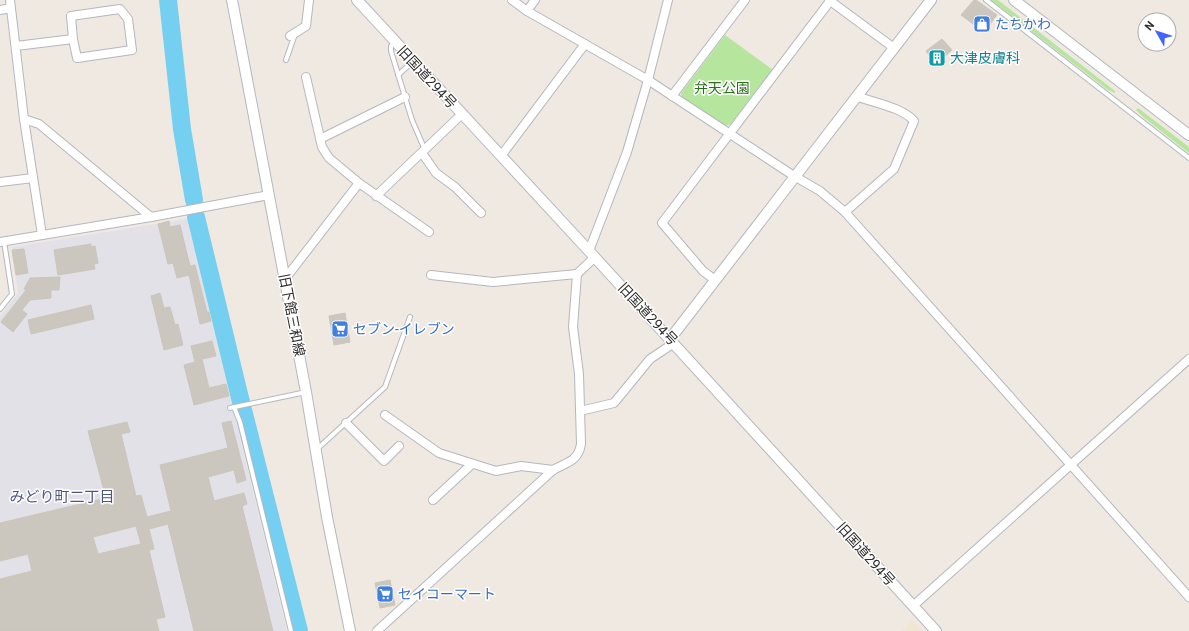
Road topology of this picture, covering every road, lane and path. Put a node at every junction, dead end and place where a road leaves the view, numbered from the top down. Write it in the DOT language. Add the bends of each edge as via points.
graph roads {
  1 [pos="232,0"];
  2 [pos="309,0"];
  3 [pos="357,0"];
  4 [pos="512,0"];
  5 [pos="535,0"];
  6 [pos="668,0"];
  7 [pos="745,0"];
  8 [pos="830,0"];
  9 [pos="931,0"];
  10 [pos="986,0"];
  11 [pos="1014,0"];
  12 [pos="11,4"];
  13 [pos="0,10"];
  14 [pos="527,11"];
  15 [pos="292,34"];
  16 [pos="73,39"];
  17 [pos="585,44"];
  18 [pos="16,46"];
  19 [pos="391,46"];
  20 [pos="894,48"];
  21 [pos="286,60"];
  22 [pos="409,65"];
  23 [pos="398,75"];
  24 [pos="306,77"];
  25 [pos="648,80"];
  26 [pos="672,96"];
  27 [pos="856,96"];
  28 [pos="405,97"];
  29 [pos="462,114"];
  30 [pos="24,119"];
  31 [pos="729,134"];
  32 [pos="1189,135"];
  33 [pos="320,139"];
  34 [pos="423,152"];
  35 [pos="501,156"];
  36 [pos="1189,158"];
  37 [pos="794,176"];
  38 [pos="33,178"];
  39 [pos="0,182"];
  40 [pos="359,183"];
  41 [pos="269,194"];
  42 [pos="376,196"];
  43 [pos="845,212"];
  44 [pos="481,213"];
  45 [pos="151,217"];
  46 [pos="429,232"];
  47 [pos="42,235"];
  48 [pos="2,242"];
  49 [pos="592,254"];
  50 [pos="577,274"];
  51 [pos="431,275"];
  52 [pos="285,279"];
  53 [pos="715,280"];
  54 [pos="0,309"];
  55 [pos="410,317"];
  56 [pos="672,341"];
  57 [pos="1189,359"];
  58 [pos="306,392"];
  59 [pos="580,411"];
  60 [pos="385,415"];
  61 [pos="346,423"];
  62 [pos="399,446"];
  63 [pos="316,450"];
  64 [pos="472,464"];
  65 [pos="1070,465"];
  66 [pos="553,470"];
  67 [pos="434,500"];
  68 [pos="1189,597"];
  69 [pos="913,606"];
  70 [pos="291,631"];
  71 [pos="350,631"];
  72 [pos="377,631"];
  73 [pos="936,631"];
  1 -- 41 [label="street, 旧下館三和線"];
  2 -- 15 [label="street" via="306,26"];
  3 -- 29 [label="street, 旧国道294号"];
  4 -- 14 [label="street"];
  5 -- 14 [label="street"];
  6 -- 25 [label="street"];
  7 -- 26 [label="street"];
  8 -- 20 [label="street"];
  8 -- 31 [label="street"];
  9 -- 20 [label="street"];
  10 -- 36 [label="lane"];
  11 -- 32 [label="street"];
  12 -- 13 [label="street"];
  12 -- 18 [label="street"];
  14 -- 17 [label="street"];
  15 -- 21 [label="lane"];
  16 -- 16 [label="street" via="71,16 120,9 128,19 132,50 77,58"];
  16 -- 18 [label="street"];
  17 -- 25 [label="street"];
  17 -- 35 [label="street"];
  18 -- 30 [label="street"];
  19 -- 23 [label="lane"];
  20 -- 27 [label="street"];
  22 -- 23 [label="lane"];
  23 -- 28 [label="lane"];
  24 -- 33 [label="street"];
  25 -- 26 [label="street"];
  25 -- 49 [label="street" via="627,152"];
  26 -- 31 [label="street"];
  27 -- 37 [label="street"];
  27 -- 43 [label="street" via="903,112 914,121 894,169"];
  28 -- 33 [label="street"];
  28 -- 34 [label="lane"];
  29 -- 34 [label="street"];
  29 -- 35 [label="street, 旧国道294号"];
  30 -- 38 [label="street"];
  30 -- 45 [label="street" via="39,124"];
  31 -- 37 [label="street"];
  31 -- 53 [label="street" via="662,224 703,271"];
  33 -- 40 [label="street" via="329,158"];
  34 -- 42 [label="street"];
  34 -- 44 [label="street" via="436,173 455,186"];
  35 -- 49 [label="street, 旧国道294号"];
  37 -- 43 [label="street" via="820,191"];
  37 -- 53 [label="street"];
  38 -- 39 [label="street"];
  38 -- 47 [label="street"];
  40 -- 42 [label="street"];
  40 -- 52 [label="street"];
  41 -- 45 [label="street"];
  41 -- 52 [label="street, 旧下館三和線"];
  42 -- 46 [label="street"];
  43 -- 65 [label="street"];
  45 -- 47 [label="street"];
  47 -- 48 [label="street"];
  48 -- 54 [label="lane" via="12,294"];
  49 -- 50 [label="street"];
  49 -- 56 [label="street, 旧国道294号"];
  50 -- 51 [label="street" via="493,282"];
  50 -- 59 [label="street" via="573,327 579,374"];
  52 -- 58 [label="street, 旧下館三和線"];
  53 -- 56 [label="street"];
  55 -- 61 [label="lane" via="385,387"];
  56 -- 59 [label="street" via="650,359 614,403"];
  56 -- 69 [label="street, 旧国道294号"];
  57 -- 65 [label="street"];
  58 -- 63 [label="street, 旧下館三和線"];
  58 -- 70 [label="lane" via="234,407 240,422"];
  59 -- 66 [label="street" via="580,452 574,460"];
  60 -- 64 [label="street" via="439,453"];
  61 -- 62 [label="street" via="384,461"];
  61 -- 63 [label="lane"];
  63 -- 71 [label="street, 旧下館三和線"];
  64 -- 66 [label="street" via="496,471 521,466"];
  64 -- 67 [label="street"];
  65 -- 68 [label="street"];
  65 -- 69 [label="street"];
  66 -- 72 [label="street"];
  69 -- 73 [label="street, 旧国道294号"];
}
